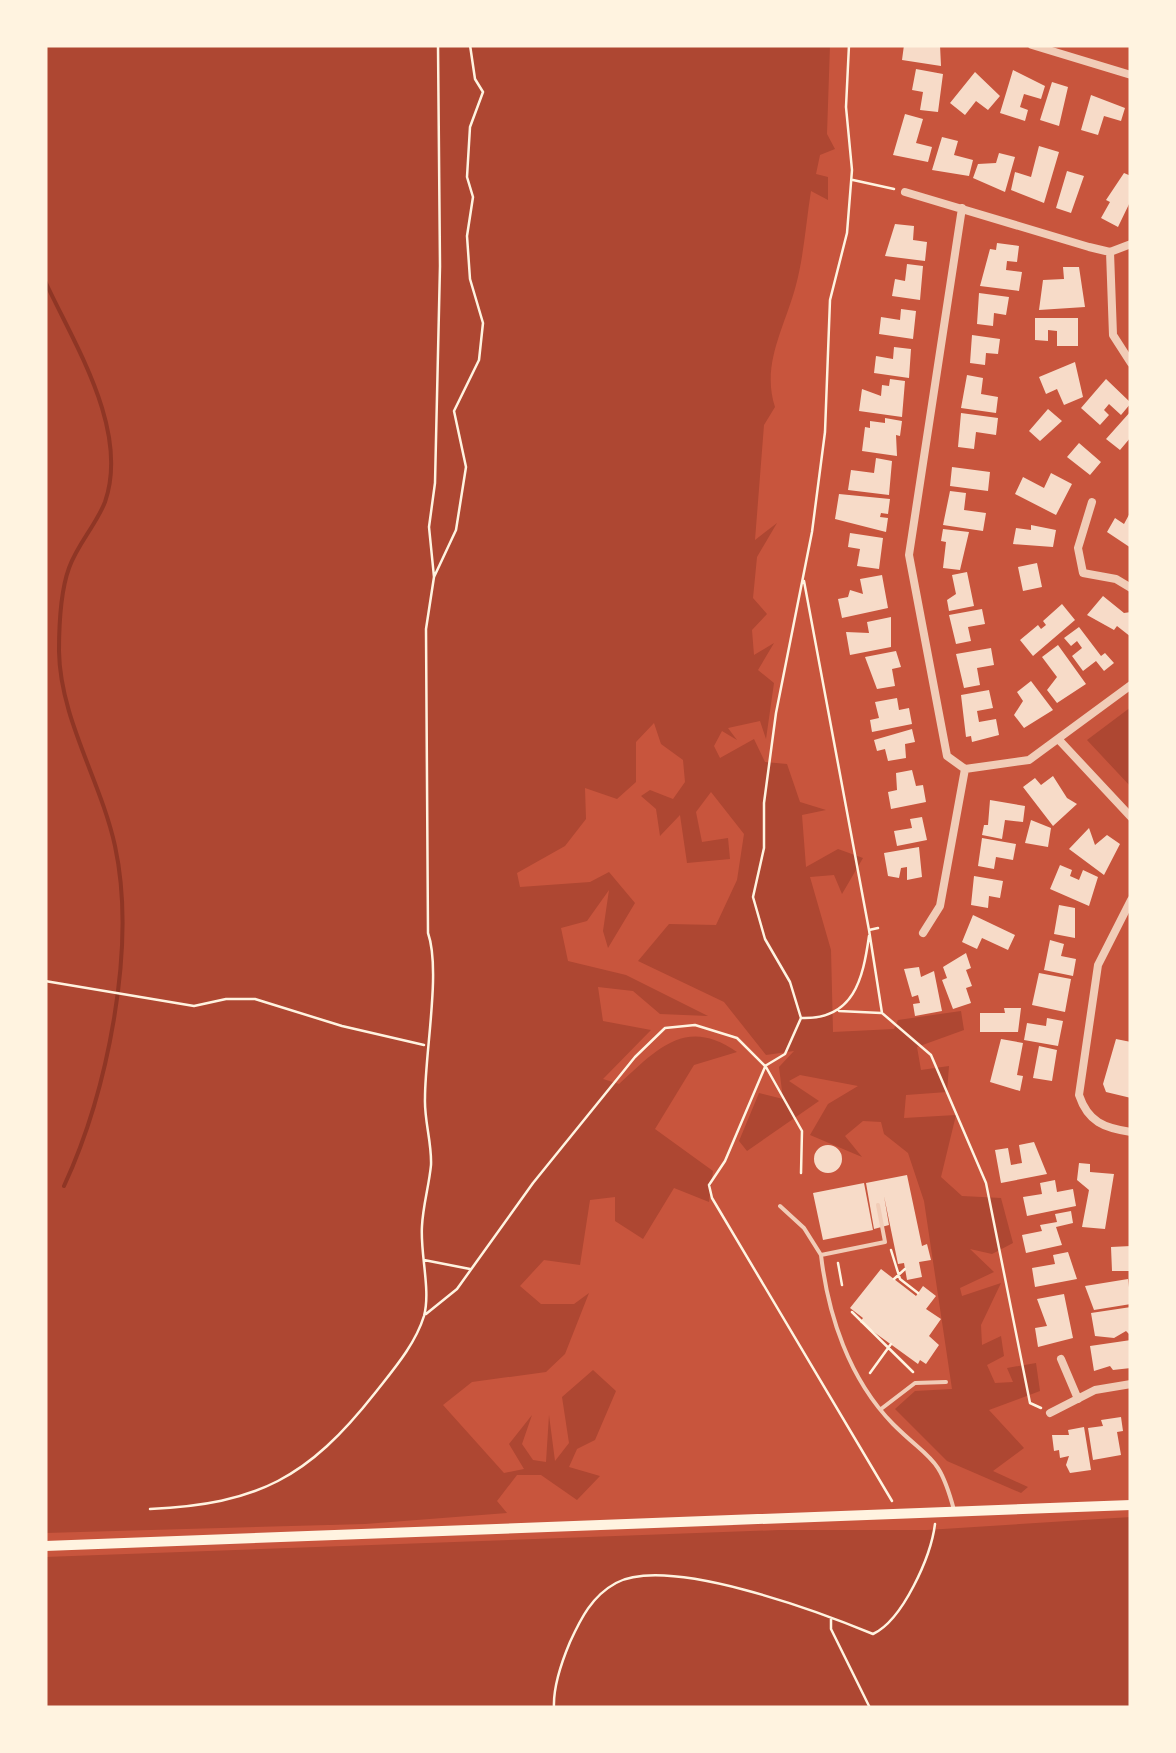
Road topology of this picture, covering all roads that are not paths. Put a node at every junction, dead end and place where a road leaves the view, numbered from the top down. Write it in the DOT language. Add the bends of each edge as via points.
graph roads {
  1 [pos="1032,45"];
  2 [pos="1131,75"];
  3 [pos="906,192"];
  4 [pos="962,208"];
  5 [pos="1131,244"];
  6 [pos="1110,252"];
  7 [pos="1131,363"];
  8 [pos="1092,502"];
  9 [pos="1131,588"];
  10 [pos="1131,685"];
  11 [pos="1060,741"];
  12 [pos="966,769"];
  13 [pos="1131,817"];
  14 [pos="1131,900"];
  15 [pos="923,933"];
  16 [pos="1131,1132"];
  17 [pos="780,1206"];
  18 [pos="878,1206"];
  19 [pos="821,1255"];
  20 [pos="1062,1360"];
  21 [pos="946,1382"];
  22 [pos="1131,1384"];
  23 [pos="1078,1398"];
  24 [pos="881,1408"];
  25 [pos="1050,1412"];
  26 [pos="1131,1506"];
  27 [pos="955,1513"];
  28 [pos="45,1546"];
  1 -- 2 [label="street"];
  3 -- 4 [label="street"];
  4 -- 6 [label="street"];
  4 -- 12 [label="street" via="908,554 943,746"];
  5 -- 6 [label="street"];
  6 -- 7 [label="street" via="1113,335"];
  8 -- 9 [label="street" via="1078,548 1083,573"];
  10 -- 11 [label="street"];
  11 -- 12 [label="street" via="1029,760"];
  11 -- 13 [label="street"];
  12 -- 15 [label="street" via="940,906"];
  14 -- 16 [label="street" via="1098,965 1079,1095 1102,1126"];
  17 -- 19 [label="lane"];
  18 -- 19 [label="lane" via="886,1242"];
  19 -- 24 [label="lane" via="838,1338"];
  20 -- 23 [label="street"];
  21 -- 24 [label="lane" via="915,1383"];
  22 -- 23 [label="street"];
  23 -- 25 [label="street"];
  24 -- 27 [label="lane" via="937,1461"];
  26 -- 27 [label="main road"];
  27 -- 28 [label="main road"];
}
